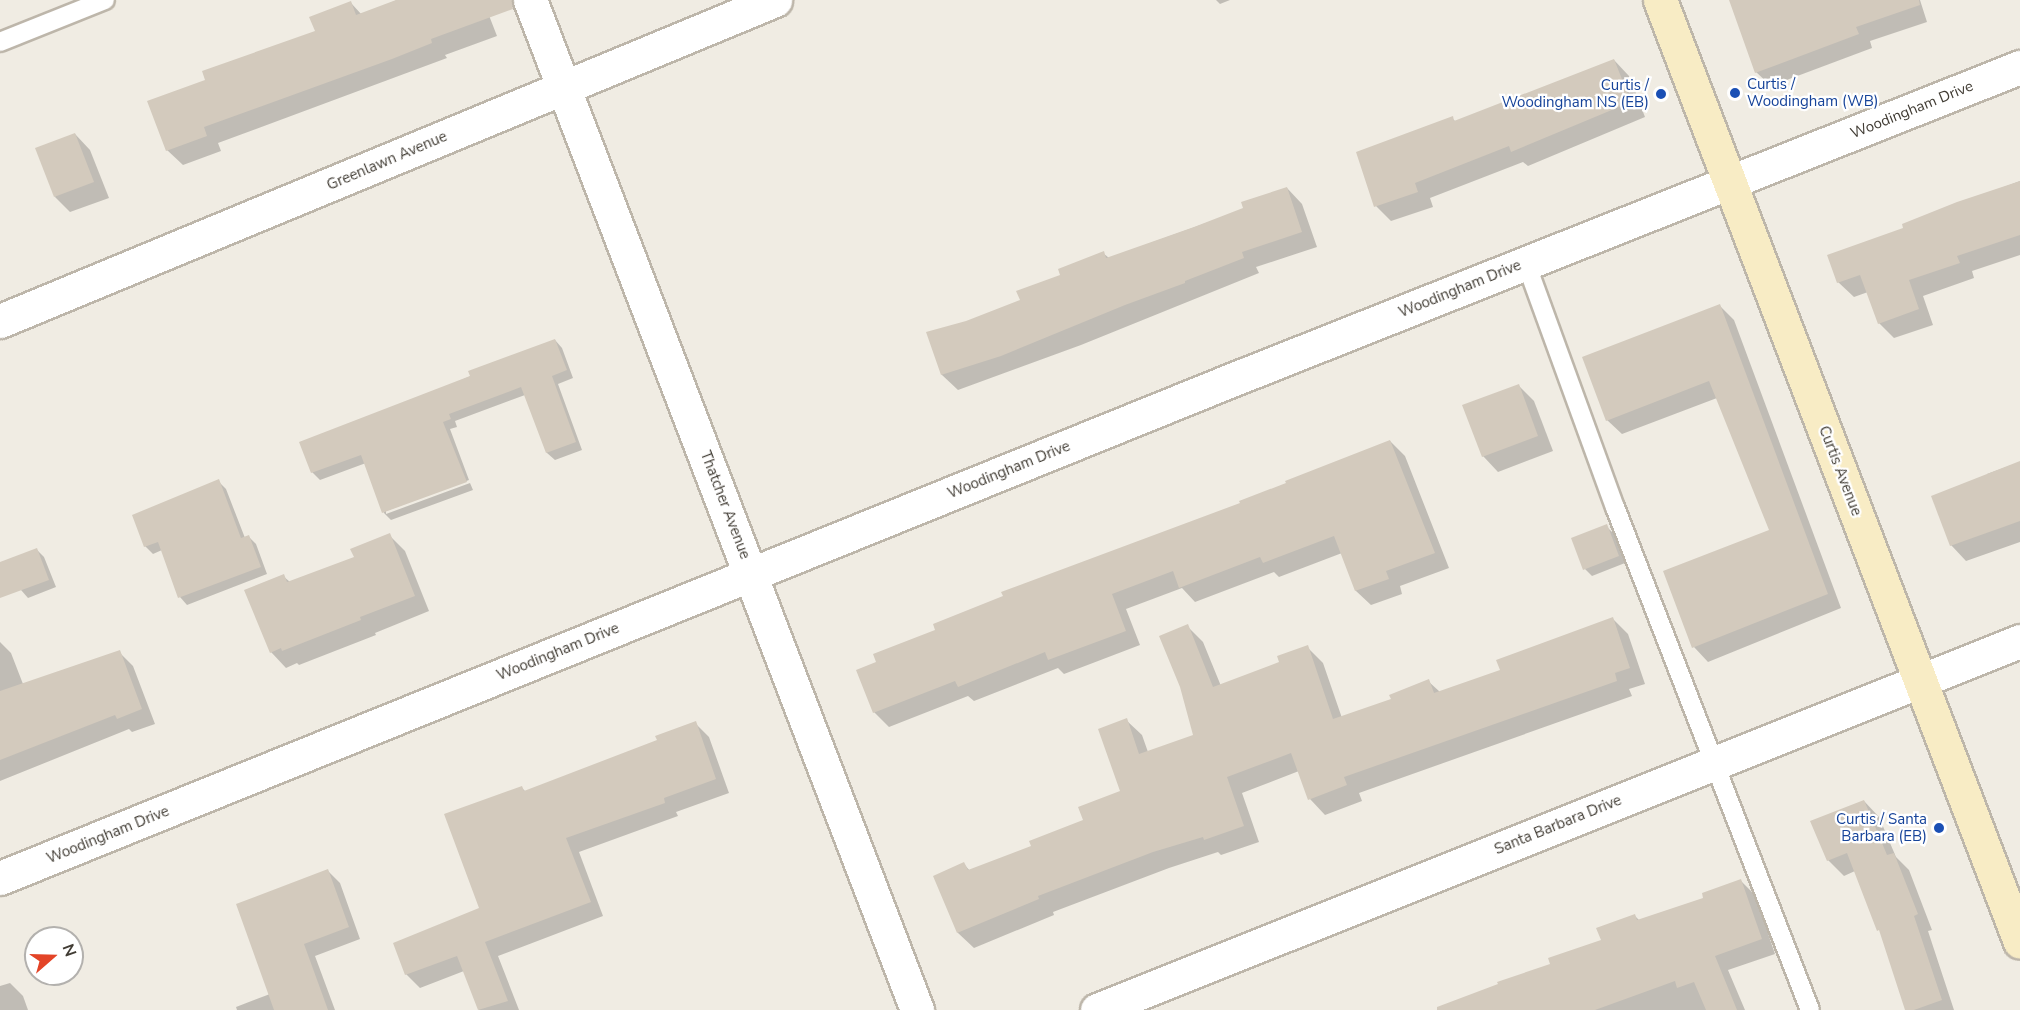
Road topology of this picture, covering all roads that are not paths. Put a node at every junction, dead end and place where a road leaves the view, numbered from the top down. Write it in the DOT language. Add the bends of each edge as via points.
graph roads {
  1 [pos="105,0"];
  2 [pos="530,0"];
  3 [pos="775,0"];
  4 [pos="1660,0"];
  5 [pos="0,42"];
  6 [pos="2020,67"];
  7 [pos="564,87"];
  8 [pos="1730,183"];
  9 [pos="1526,263"];
  10 [pos="0,321"];
  11 [pos="751,574"];
  12 [pos="2020,641"];
  13 [pos="1920,680"];
  14 [pos="1715,762"];
  15 [pos="0,878"];
  16 [pos="2020,942"];
  17 [pos="917,1010"];
  18 [pos="1097,1010"];
  19 [pos="1810,1010"];
  1 -- 5 [label="lane"];
  2 -- 7 [label="street, Thatcher Avenue"];
  3 -- 7 [label="street, Greenlawn Avenue"];
  4 -- 8 [label="street, Curtis Avenue"];
  6 -- 8 [label="street, Woodingham Drive"];
  7 -- 10 [label="street, Greenlawn Avenue"];
  7 -- 11 [label="street, Thatcher Avenue"];
  8 -- 9 [label="street, Woodingham Drive"];
  8 -- 13 [label="street, Curtis Avenue"];
  9 -- 11 [label="street, Woodingham Drive"];
  9 -- 14 [label="lane" via="1615,507"];
  11 -- 15 [label="street, Woodingham Drive"];
  11 -- 17 [label="street, Thatcher Avenue"];
  12 -- 13 [label="street, Santa Barbara Drive"];
  13 -- 14 [label="street, Santa Barbara Drive"];
  13 -- 16 [label="street, Curtis Avenue"];
  14 -- 18 [label="street, Santa Barbara Drive"];
  14 -- 19 [label="lane"];
}
